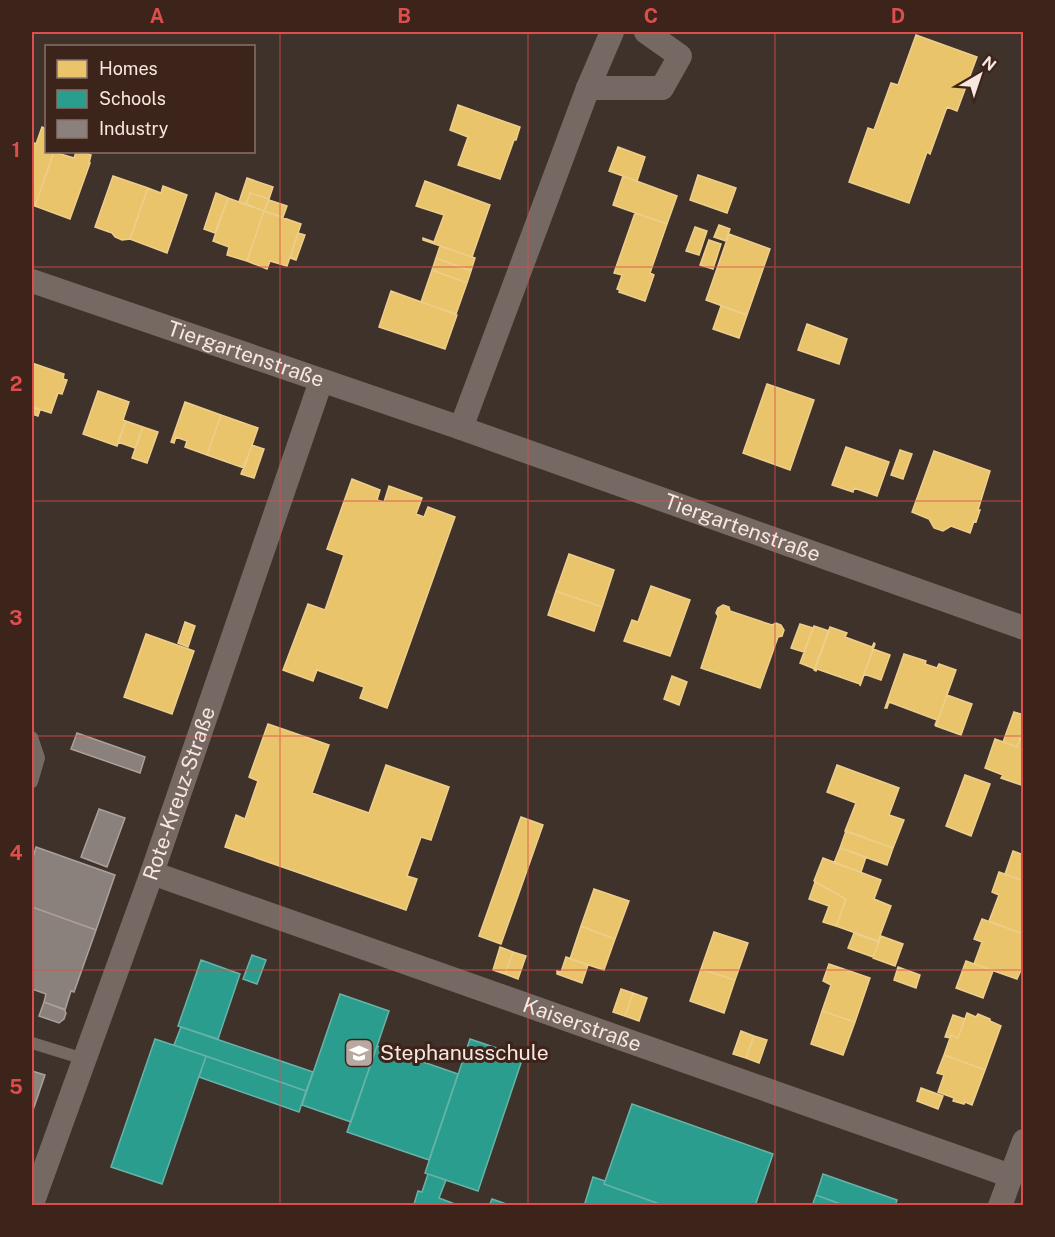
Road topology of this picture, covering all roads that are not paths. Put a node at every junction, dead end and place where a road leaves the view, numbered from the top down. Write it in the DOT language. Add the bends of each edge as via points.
graph roads {
  1 [pos="612,32"];
  2 [pos="646,32"];
  3 [pos="588,88"];
  4 [pos="32,281"];
  5 [pos="321,381"];
  6 [pos="461,428"];
  7 [pos="1023,628"];
  8 [pos="32,737"];
  9 [pos="32,782"];
  10 [pos="152,873"];
  11 [pos="32,1042"];
  12 [pos="84,1059"];
  13 [pos="1023,1141"];
  14 [pos="1011,1176"];
  15 [pos="32,1204"];
  16 [pos="1000,1206"];
  1 -- 3 [label="street"];
  2 -- 3 [label="street" via="680,56 662,88"];
  3 -- 6 [label="street"];
  4 -- 5 [label="street, Tiergartenstraße"];
  5 -- 6 [label="street, Tiergartenstraße"];
  5 -- 10 [label="street, Rote-Kreuz-Straße"];
  6 -- 7 [label="street, Tiergartenstraße"];
  8 -- 9 [label="lane" via="39,758"];
  10 -- 12 [label="street, Rote-Kreuz-Straße"];
  10 -- 14 [label="street, Kaiserstraße"];
  11 -- 12 [label="lane"];
  12 -- 15 [label="street, Rote-Kreuz-Straße"];
  13 -- 14 [label="street"];
  14 -- 16 [label="street"];
}
